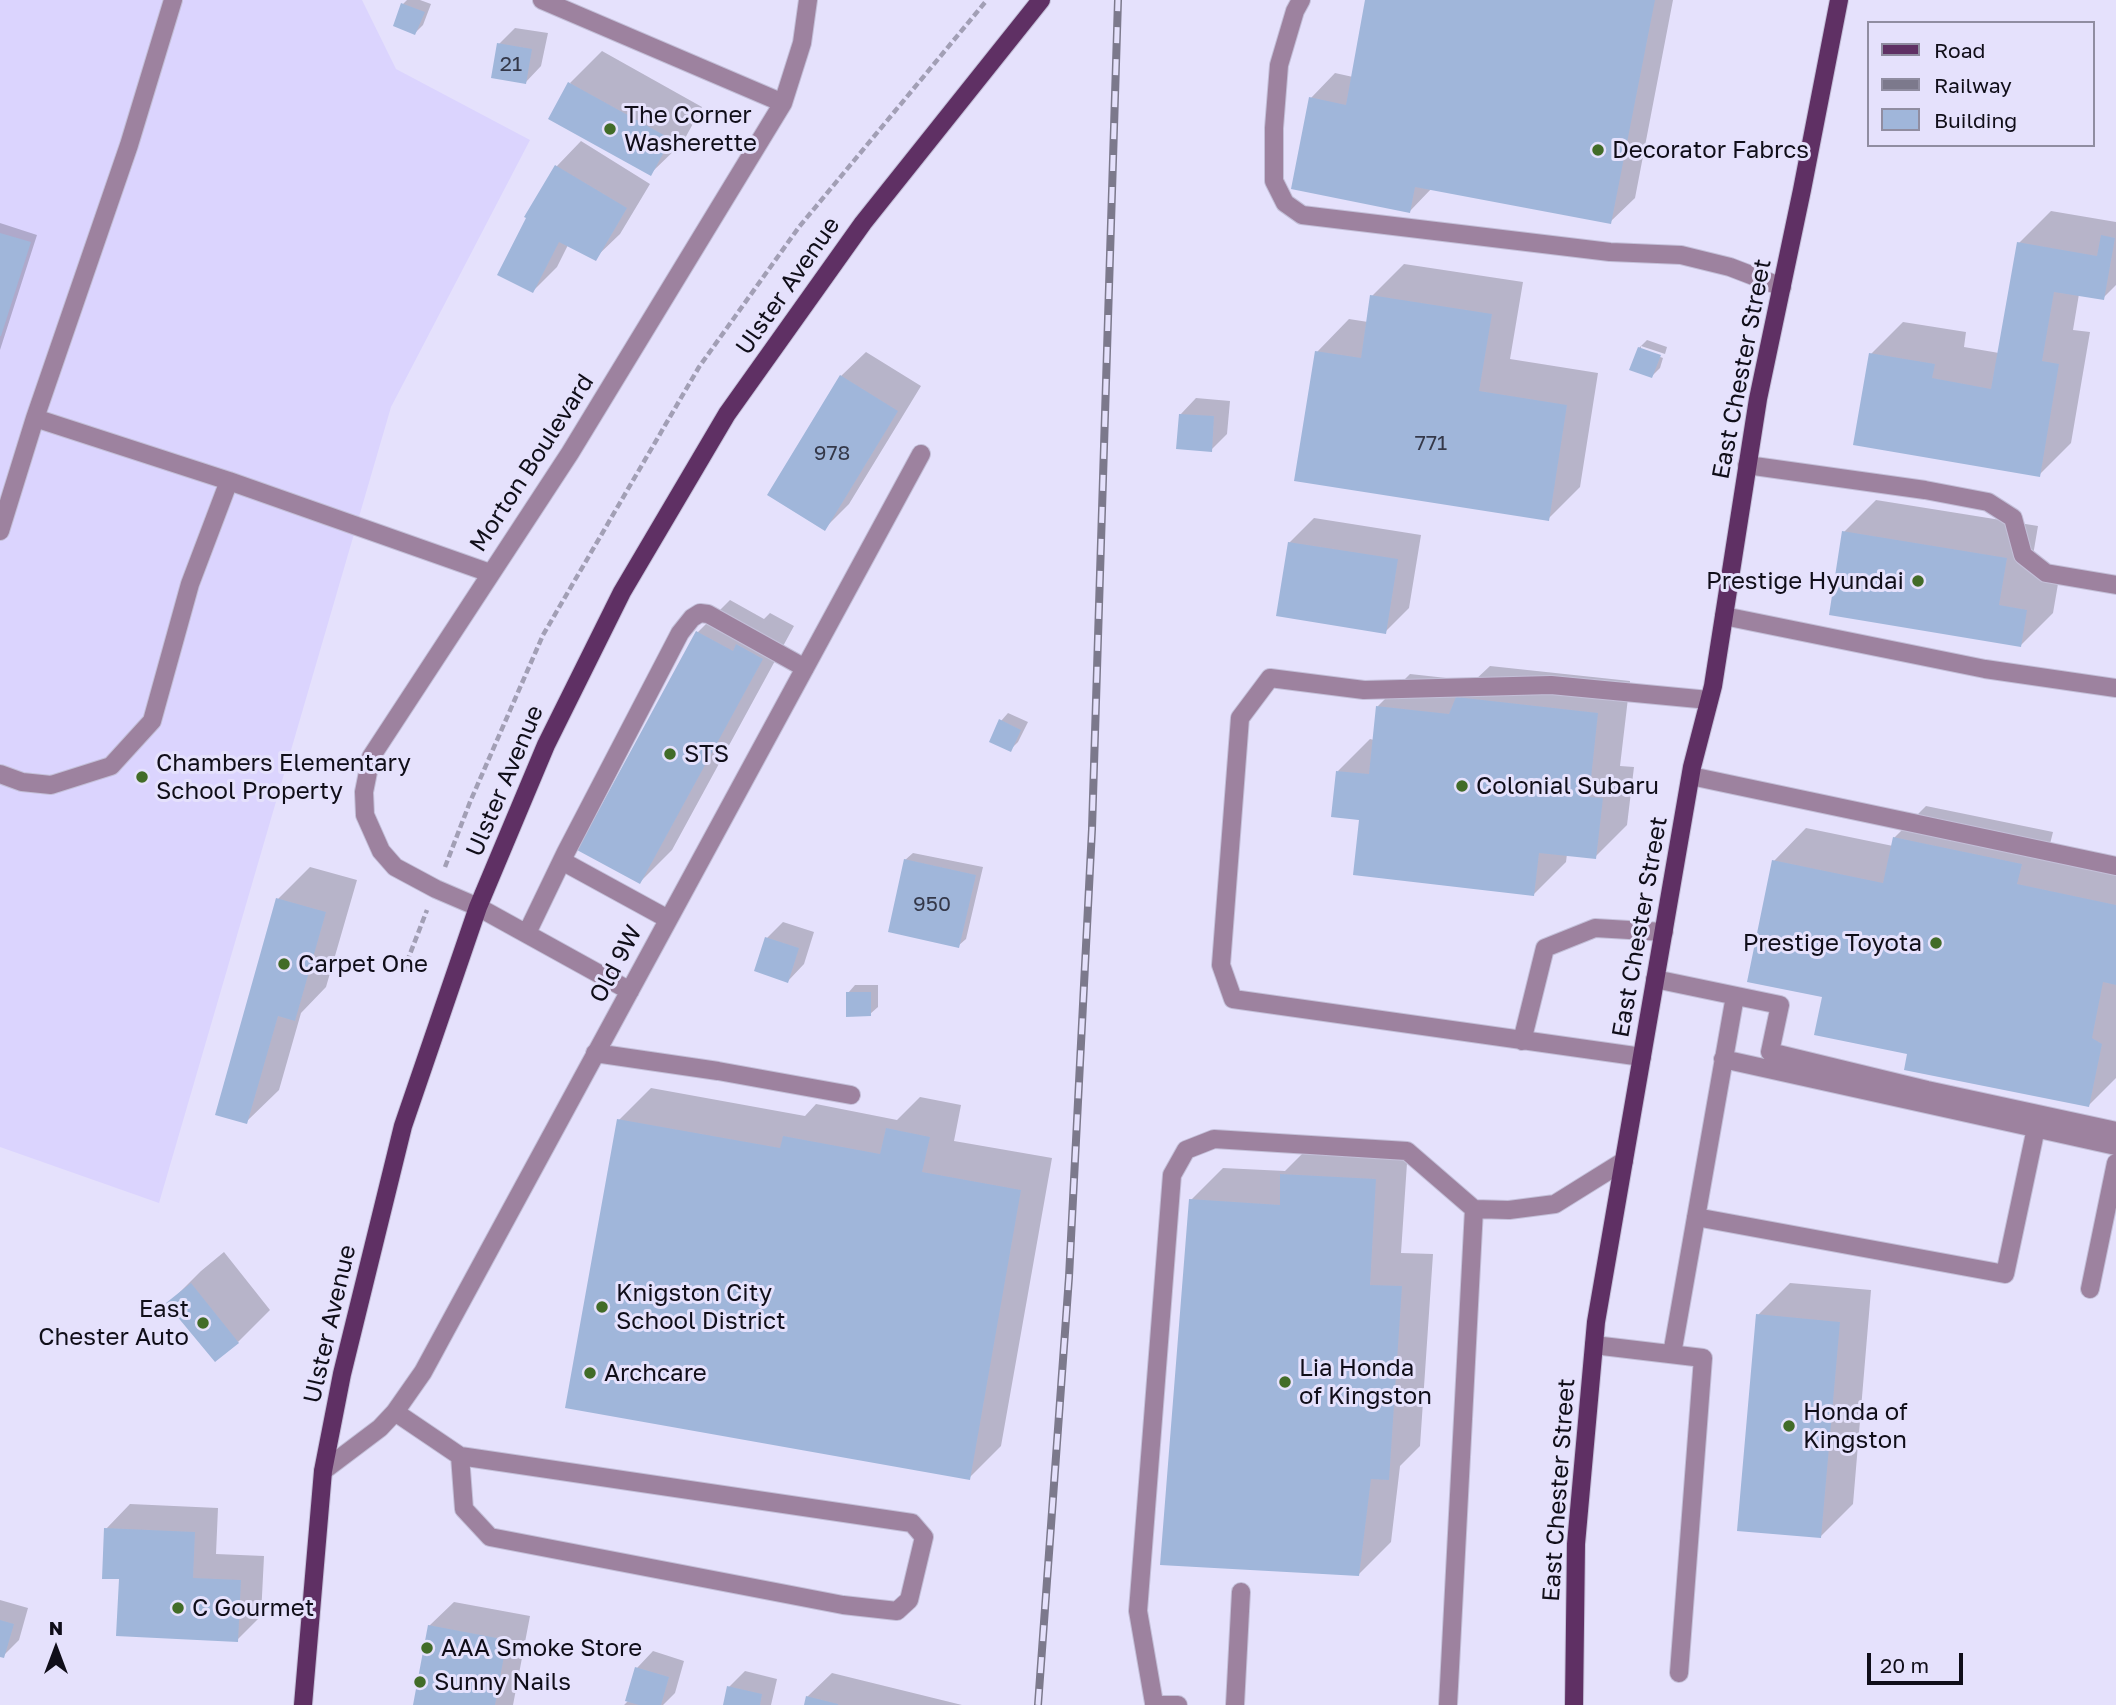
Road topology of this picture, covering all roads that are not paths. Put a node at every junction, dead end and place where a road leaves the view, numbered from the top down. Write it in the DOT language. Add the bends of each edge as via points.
graph roads {
  1 [pos="173,0"];
  2 [pos="542,0"];
  3 [pos="808,0"];
  4 [pos="1041,0"];
  5 [pos="1301,0"];
  6 [pos="1839,0"];
  7 [pos="783,103"];
  8 [pos="1782,287"];
  9 [pos="35,418"];
  10 [pos="921,454"];
  11 [pos="1747,466"];
  12 [pos="229,481"];
  13 [pos="0,531"];
  14 [pos="490,573"];
  15 [pos="2116,585"];
  16 [pos="1724,617"];
  17 [pos="805,668"];
  18 [pos="2116,688"];
  19 [pos="1709,700"];
  20 [pos="0,774"];
  21 [pos="1691,776"];
  22 [pos="562,861"];
  23 [pos="2116,866"];
  24 [pos="478,907"];
  25 [pos="668,919"];
  26 [pos="1664,932"];
  27 [pos="527,933"];
  28 [pos="1655,979"];
  29 [pos="630,991"];
  30 [pos="1735,996"];
  31 [pos="1522,1041"];
  32 [pos="595,1053"];
  33 [pos="1642,1057"];
  34 [pos="1723,1059"];
  35 [pos="851,1095"];
  36 [pos="2036,1128"];
  37 [pos="2116,1131"];
  38 [pos="2116,1146"];
  39 [pos="1624,1161"];
  40 [pos="2116,1163"];
  41 [pos="1474,1209"];
  42 [pos="1696,1217"];
  43 [pos="2090,1289"];
  44 [pos="1594,1345"];
  45 [pos="1672,1354"];
  46 [pos="396,1412"];
  47 [pos="460,1456"];
  48 [pos="323,1471"];
  49 [pos="1241,1592"];
  50 [pos="1679,1673"];
  51 [pos="1154,1704"];
  52 [pos="303,1705"];
  53 [pos="1178,1705"];
  54 [pos="1235,1705"];
  55 [pos="1448,1705"];
  56 [pos="1574,1705"];
  1 -- 9 [label="street" via="129,145"];
  2 -- 7 [label="street"];
  3 -- 7 [label="street, Morton Boulevard" via="802,43"];
  4 -- 24 [label="main road, Ulster Avenue" via="863,223 727,414 622,592 546,745"];
  5 -- 8 [label="street" via="1279,65 1274,181 1285,203 1302,215 1610,252 1681,255"];
  6 -- 8 [label="main road, East Chester Street"];
  7 -- 14 [label="street, Morton Boulevard" via="570,453"];
  8 -- 11 [label="main road, East Chester Street"];
  9 -- 12 [label="street"];
  9 -- 13 [label="street"];
  10 -- 17 [label="street, Old 9W"];
  11 -- 15 [label="street" via="1988,502 2013,518 2023,555 2046,573"];
  11 -- 16 [label="main road, East Chester Street"];
  12 -- 14 [label="street"];
  12 -- 20 [label="street" via="190,584 152,720 111,766 51,785"];
  14 -- 24 [label="street, Morton Boulevard" via="371,757 364,792 365,815 381,851 396,867"];
  16 -- 18 [label="street" via="1985,669"];
  16 -- 19 [label="main road, East Chester Street"];
  17 -- 22 [label="street" via="708,614 692,618 680,633"];
  17 -- 25 [label="street, Old 9W"];
  19 -- 21 [label="main road, East Chester Street"];
  19 -- 31 [label="street" via="1550,685 1364,690 1270,678 1240,718 1221,965 1233,999"];
  21 -- 23 [label="street"];
  21 -- 26 [label="main road, East Chester Street"];
  22 -- 25 [label="street"];
  22 -- 27 [label="street"];
  24 -- 27 [label="street, Morton Boulevard"];
  24 -- 48 [label="main road, Ulster Avenue" via="403,1126"];
  25 -- 29 [label="street, Old 9W"];
  26 -- 28 [label="main road, East Chester Street"];
  26 -- 31 [label="street" via="1595,928 1545,948"];
  27 -- 29 [label="street, Morton Boulevard"];
  28 -- 30 [label="street"];
  28 -- 33 [label="main road, East Chester Street"];
  29 -- 32 [label="street, Old 9W"];
  30 -- 34 [label="street"];
  30 -- 37 [label="street" via="1780,1006 1770,1052"];
  31 -- 33 [label="street"];
  32 -- 35 [label="street"];
  32 -- 46 [label="street, Old 9W" via="423,1372"];
  33 -- 39 [label="main road, East Chester Street"];
  34 -- 36 [label="street"];
  34 -- 42 [label="street"];
  36 -- 38 [label="street"];
  36 -- 42 [label="street" via="2005,1274"];
  39 -- 41 [label="street" via="1555,1204"];
  39 -- 44 [label="main road, East Chester Street"];
  40 -- 43 [label="street"];
  41 -- 51 [label="street" via="1407,1151 1214,1139 1186,1150 1172,1175 1138,1611"];
  41 -- 55 [label="street"];
  42 -- 45 [label="street"];
  44 -- 45 [label="street"];
  44 -- 56 [label="main road, East Chester Street" via="1576,1544"];
  45 -- 50 [label="street" via="1703,1358"];
  46 -- 47 [label="street"];
  46 -- 48 [label="street, Old 9W"];
  47 -- 47 [label="street" via="464,1509 490,1537 843,1605 897,1611 909,1600 924,1538 912,1523"];
  48 -- 52 [label="main road, Ulster Avenue"];
  49 -- 54 [label="street"];
  51 -- 53 [label="street"];
}
